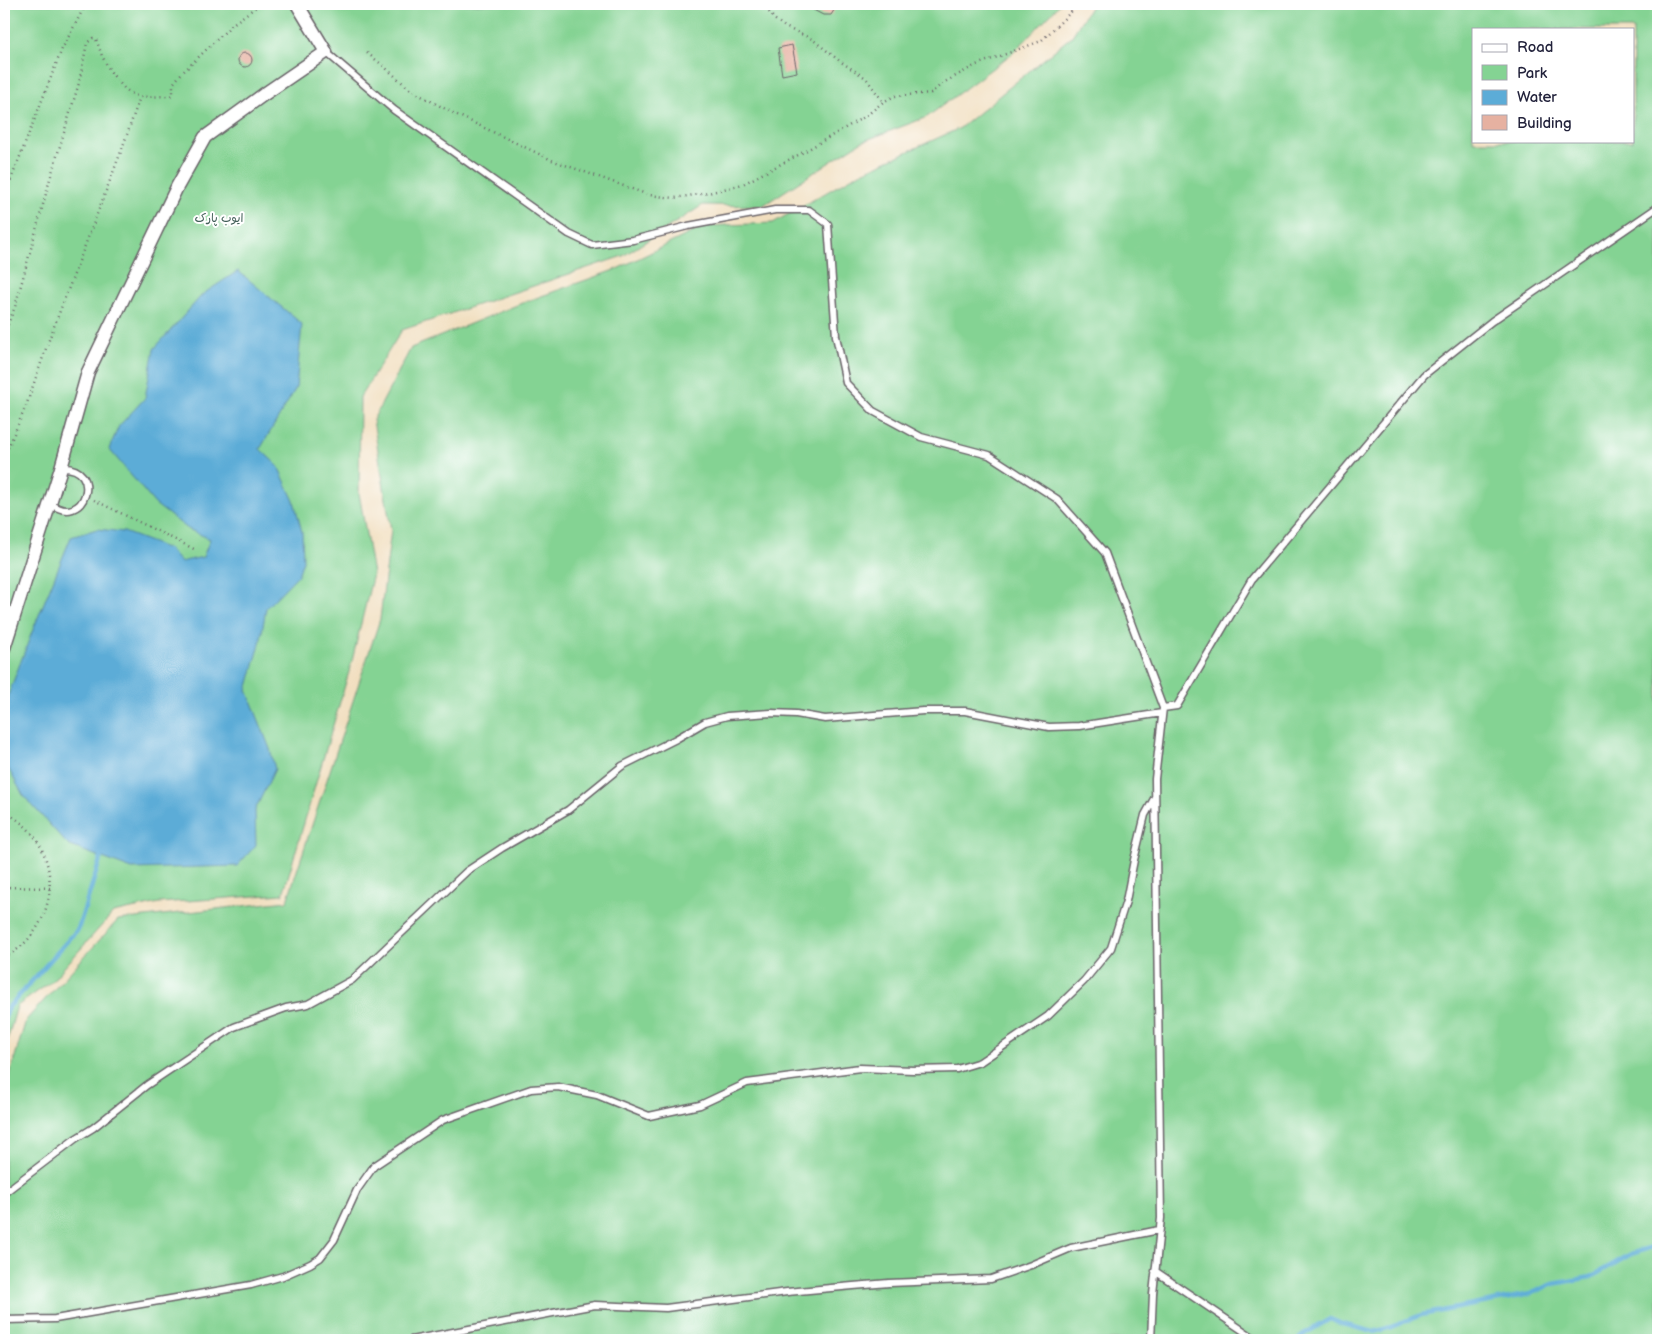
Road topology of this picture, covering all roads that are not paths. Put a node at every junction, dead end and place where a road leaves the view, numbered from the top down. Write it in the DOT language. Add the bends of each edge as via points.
graph roads {
  1 [pos="297,4"];
  2 [pos="326,52"];
  3 [pos="1658,207"];
  4 [pos="61,468"];
  5 [pos="50,503"];
  6 [pos="4,648"];
  7 [pos="1162,710"];
  8 [pos="1155,795"];
  9 [pos="4,1194"];
  10 [pos="1159,1230"];
  11 [pos="1155,1272"];
  12 [pos="4,1308"];
  13 [pos="5,1320"];
  14 [pos="411,1340"];
  15 [pos="1151,1340"];
  16 [pos="1257,1340"];
  1 -- 2 [label="street"];
  2 -- 4 [label="street" via="205,137 177,187 88,372"];
  2 -- 7 [label="lane" via="394,110 569,234 592,245 633,240 775,210 809,210 828,224 836,336 846,383 873,411 921,437 989,454 1057,499 1105,553"];
  3 -- 7 [label="lane" via="1492,321 1424,375 1252,579 1177,706"];
  4 -- 5 [label="street"];
  4 -- 5 [label="lane" via="76,470 82,475 86,496 82,503 70,510 55,508"];
  5 -- 6 [label="street"];
  7 -- 8 [label="lane"];
  7 -- 9 [label="lane" via="1079,726 1049,727 965,710 825,719 771,713 727,716 705,722 622,766 568,810 467,871 352,980 308,1004 286,1008 234,1027 147,1085"];
  8 -- 10 [label="lane"];
  8 -- 13 [label="lane" via="1145,814 1126,901 1111,948 1084,981 1048,1016 980,1062 957,1069 860,1068 747,1083 700,1105 649,1116 597,1095 558,1087 531,1090 443,1120 374,1166 357,1190 334,1240 320,1258 283,1276 251,1285 55,1318"];
  10 -- 11 [label="lane"];
  10 -- 14 [label="lane" via="1071,1248 991,1279 862,1285 666,1308 595,1305"];
  11 -- 15 [label="lane"];
  11 -- 16 [label="lane"];
  12 -- 13 [label="lane"];
}
